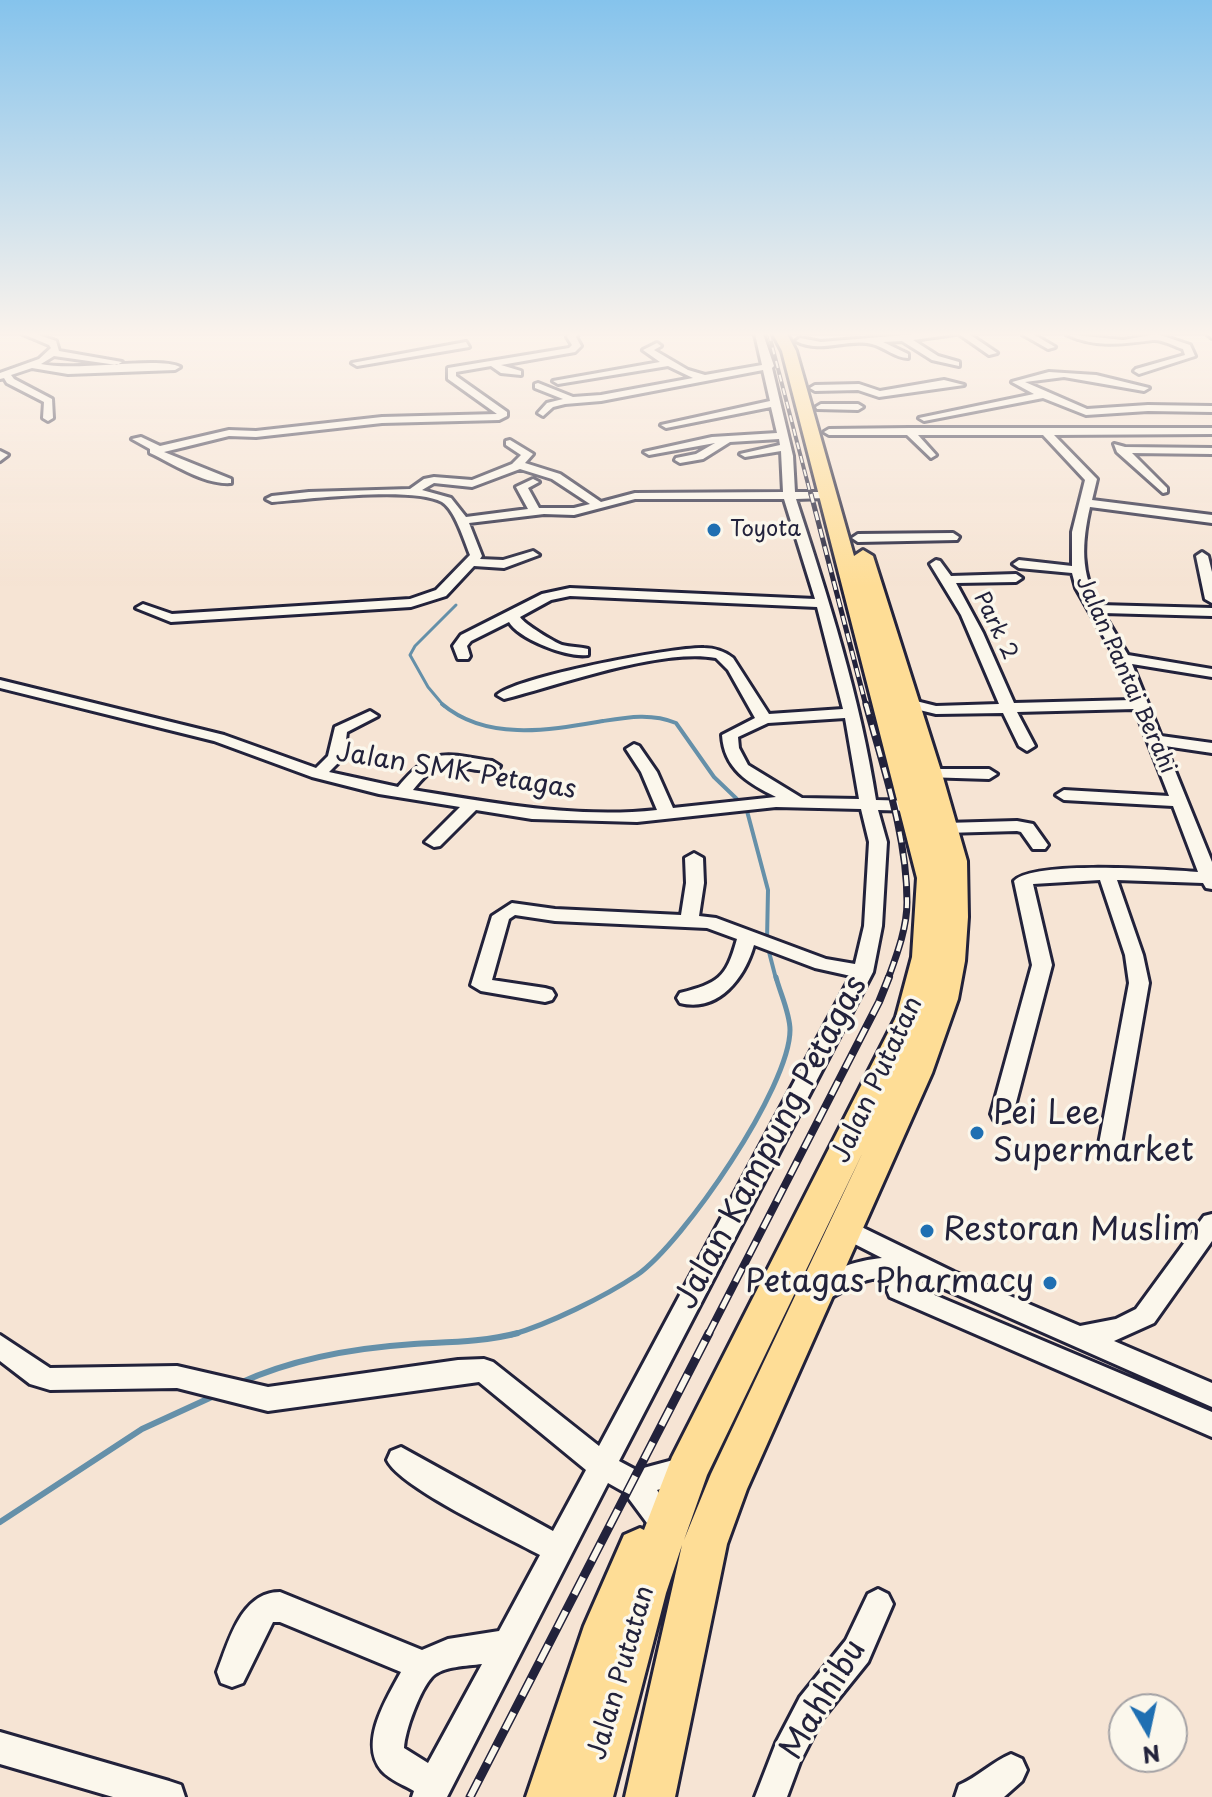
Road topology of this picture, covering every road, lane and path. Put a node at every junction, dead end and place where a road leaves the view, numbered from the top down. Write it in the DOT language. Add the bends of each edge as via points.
graph roads {
  1 [pos="446,418"];
  2 [pos="702,418"];
  3 [pos="779,418"];
  4 [pos="817,418"];
  5 [pos="821,418"];
  6 [pos="1008,419"];
  7 [pos="666,425"];
  8 [pos="822,430"];
  9 [pos="1038,430"];
  10 [pos="1102,430"];
  11 [pos="909,431"];
  12 [pos="1212,431"];
  13 [pos="732,438"];
  14 [pos="137,439"];
  15 [pos="785,442"];
  16 [pos="510,443"];
  17 [pos="157,449"];
  18 [pos="1121,450"];
  19 [pos="649,452"];
  20 [pos="1211,452"];
  21 [pos="745,454"];
  22 [pos="931,455"];
  23 [pos="680,460"];
  24 [pos="516,466"];
  25 [pos="227,481"];
  26 [pos="533,482"];
  27 [pos="1163,490"];
  28 [pos="415,491"];
  29 [pos="789,495"];
  30 [pos="272,499"];
  31 [pos="1086,503"];
  32 [pos="598,505"];
  33 [pos="836,506"];
  34 [pos="536,513"];
  35 [pos="1212,519"];
  36 [pos="460,521"];
  37 [pos="904,537"];
  38 [pos="953,537"];
  39 [pos="858,538"];
  40 [pos="913,554"];
  41 [pos="533,555"];
  42 [pos="1202,556"];
  43 [pos="473,562"];
  44 [pos="936,564"];
  45 [pos="1078,570"];
  46 [pos="949,581"];
  47 [pos="1212,599"];
  48 [pos="823,603"];
  49 [pos="143,608"];
  50 [pos="1093,609"];
  51 [pos="1212,612"];
  52 [pos="512,616"];
  53 [pos="583,652"];
  54 [pos="463,656"];
  55 [pos="1123,658"];
  56 [pos="1212,673"];
  57 [pos="0,684"];
  58 [pos="504,695"];
  59 [pos="1140,704"];
  60 [pos="919,710"];
  61 [pos="1009,710"];
  62 [pos="850,713"];
  63 [pos="370,716"];
  64 [pos="765,719"];
  65 [pos="1155,740"];
  66 [pos="1027,746"];
  67 [pos="1212,748"];
  68 [pos="634,749"];
  69 [pos="492,766"];
  70 [pos="318,774"];
  71 [pos="989,774"];
  72 [pos="922,790"];
  73 [pos="402,793"];
  74 [pos="1064,795"];
  75 [pos="1179,801"];
  76 [pos="798,802"];
  77 [pos="473,804"];
  78 [pos="868,804"];
  79 [pos="668,815"];
  80 [pos="945,828"];
  81 [pos="434,842"];
  82 [pos="1039,845"];
  83 [pos="694,858"];
  84 [pos="1107,875"];
  85 [pos="1211,880"];
  86 [pos="689,921"];
  87 [pos="747,936"];
  88 [pos="863,972"];
  89 [pos="545,995"];
  90 [pos="687,998"];
  91 [pos="1002,1114"];
  92 [pos="1110,1144"];
  93 [pos="1212,1223"];
  94 [pos="845,1228"];
  95 [pos="945,1279"];
  96 [pos="899,1290"];
  97 [pos="815,1296"];
  98 [pos="1079,1337"];
  99 [pos="0,1346"];
  100 [pos="1212,1395"];
  101 [pos="1212,1425"];
  102 [pos="703,1438"];
  103 [pos="401,1460"];
  104 [pos="602,1466"];
  105 [pos="656,1489"];
  106 [pos="559,1550"];
  107 [pos="878,1604"];
  108 [pos="509,1645"];
  109 [pos="422,1665"];
  110 [pos="232,1672"];
  111 [pos="0,1748"];
  112 [pos="1011,1770"];
  113 [pos="574,1779"];
  114 [pos="432,1791"];
  115 [pos="652,1792"];
  116 [pos="169,1797"];
  117 [pos="771,1797"];
  118 [pos="971,1797"];
  1 -- 17 [label="street" via="236,432"];
  2 -- 7 [label="street"];
  3 -- 15 [label="street, Jalan Kampung Petagas"];
  4 -- 8 [label="highway, Jalan Putatan"];
  5 -- 8 [label="highway, Jalan Putatan"];
  6 -- 9 [label="street"];
  8 -- 11 [label="street"];
  8 -- 33 [label="highway, Jalan Putatan"];
  8 -- 33 [label="highway, Jalan Putatan"];
  9 -- 10 [label="street"];
  9 -- 11 [label="street"];
  9 -- 31 [label="street, Jalan Pantai Berahi" via="1091,479"];
  10 -- 12 [label="street"];
  10 -- 18 [label="street"];
  11 -- 22 [label="street"];
  13 -- 15 [label="street"];
  13 -- 19 [label="street"];
  13 -- 23 [label="street" via="699,457"];
  14 -- 17 [label="street"];
  15 -- 21 [label="street"];
  15 -- 29 [label="street, Jalan Kampung Petagas"];
  16 -- 24 [label="street" via="528,454"];
  17 -- 25 [label="street" via="154,452"];
  18 -- 20 [label="street"];
  18 -- 27 [label="street"];
  24 -- 28 [label="street" via="472,484 436,478"];
  24 -- 32 [label="street" via="550,473"];
  26 -- 34 [label="street" via="522,487"];
  28 -- 30 [label="street"];
  28 -- 36 [label="street" via="448,501"];
  29 -- 32 [label="street" via="635,496"];
  29 -- 33 [label="street"];
  29 -- 48 [label="street, Jalan Kampung Petagas"];
  31 -- 35 [label="street"];
  31 -- 45 [label="street, Jalan Pantai Berahi" via="1078,532"];
  32 -- 34 [label="street"];
  33 -- 39 [label="highway, Jalan Putatan"];
  33 -- 72 [label="highway, Jalan Putatan"];
  34 -- 36 [label="street"];
  36 -- 43 [label="street" via="476,553"];
  37 -- 38 [label="street"];
  37 -- 39 [label="street"];
  37 -- 40 [label="street"];
  39 -- 60 [label="highway, Jalan Putatan"];
  41 -- 43 [label="street" via="504,564"];
  42 -- 47 [label="street"];
  43 -- 49 [label="street" via="437,596 411,603 171,618"];
  44 -- 46 [label="street, Park 2"];
  45 -- 46 [label="street" via="1018,571"];
  45 -- 50 [label="street, Jalan Pantai Berahi"];
  46 -- 61 [label="street, Park 2" via="983,642"];
  48 -- 52 [label="street" via="570,592 547,597"];
  48 -- 62 [label="street, Jalan Kampung Petagas"];
  50 -- 51 [label="street"];
  50 -- 55 [label="street, Jalan Pantai Berahi"];
  52 -- 53 [label="street" via="520,629 557,648"];
  52 -- 54 [label="street" via="466,638 460,646"];
  55 -- 56 [label="street"];
  55 -- 59 [label="street, Jalan Pantai Berahi"];
  57 -- 70 [label="street, Jalan SMK Petagas" via="219,738"];
  58 -- 64 [label="street" via="631,662 709,651 726,659"];
  59 -- 61 [label="street"];
  59 -- 65 [label="street, Jalan Pantai Berahi"];
  60 -- 61 [label="street"];
  60 -- 72 [label="highway, Jalan Putatan"];
  61 -- 66 [label="street, Park 2"];
  62 -- 64 [label="street"];
  62 -- 78 [label="street, Jalan Kampung Petagas"];
  63 -- 70 [label="street" via="340,730 336,757"];
  64 -- 76 [label="street" via="730,735 734,753 747,776"];
  65 -- 67 [label="street"];
  65 -- 75 [label="street, Jalan Pantai Berahi"];
  68 -- 79 [label="street"];
  69 -- 73 [label="street" via="442,758 419,772"];
  70 -- 73 [label="street, Jalan SMK Petagas"];
  71 -- 72 [label="street, Jalan SMK Petagas"];
  72 -- 78 [label="street, Jalan SMK Petagas"];
  72 -- 80 [label="highway, Jalan Putatan"];
  72 -- 102 [label="highway, Jalan Putatan" via="931,915 912,1017"];
  73 -- 77 [label="street, Jalan SMK Petagas"];
  74 -- 75 [label="street"];
  75 -- 85 [label="street, Jalan Pantai Berahi"];
  76 -- 78 [label="street, Jalan SMK Petagas"];
  76 -- 79 [label="street, Jalan SMK Petagas"];
  77 -- 79 [label="street, Jalan SMK Petagas" via="565,816"];
  77 -- 81 [label="street"];
  78 -- 88 [label="street, Jalan Kampung Petagas" via="878,864 870,952"];
  80 -- 82 [label="street" via="1017,826 1027,828"];
  80 -- 94 [label="highway, Jalan Putatan" via="953,861 954,917 943,999 916,1073"];
  83 -- 86 [label="street"];
  84 -- 85 [label="street"];
  84 -- 91 [label="street" via="1036,876 1023,881 1042,956 1041,976"];
  84 -- 92 [label="street" via="1139,983"];
  86 -- 87 [label="street"];
  86 -- 89 [label="street" via="512,909 501,916 481,985"];
  87 -- 88 [label="street" via="822,964"];
  87 -- 90 [label="street" via="732,978 715,991"];
  88 -- 104 [label="street, Jalan Kampung Petagas"];
  93 -- 98 [label="street" via="1145,1316 1120,1329"];
  94 -- 95 [label="street"];
  94 -- 97 [label="highway, Jalan Putatan"];
  95 -- 97 [label="street" via="903,1268 868,1268"];
  95 -- 98 [label="street"];
  96 -- 101 [label="street"];
  97 -- 115 [label="highway, Jalan Putatan" via="705,1544"];
  98 -- 100 [label="street"];
  99 -- 104 [label="street" via="50,1379 153,1375 255,1398 484,1370"];
  102 -- 105 [label="highway"];
  102 -- 113 [label="highway, Jalan Putatan"];
  103 -- 106 [label="street"];
  104 -- 105 [label="street"];
  104 -- 106 [label="street, Jalan Kampung Petagas"];
  105 -- 113 [label="highway" via="607,1626"];
  106 -- 108 [label="street, Jalan Kampung Petagas"];
  107 -- 117 [label="street, Mahhibu" via="857,1651 811,1708"];
  108 -- 109 [label="street" via="448,1654"];
  108 -- 114 [label="street, Jalan Kampung Petagas"];
  109 -- 110 [label="street" via="280,1607 268,1607 259,1614"];
  109 -- 114 [label="street" via="386,1748"];
  111 -- 116 [label="street"];
  112 -- 118 [label="street"];
}
